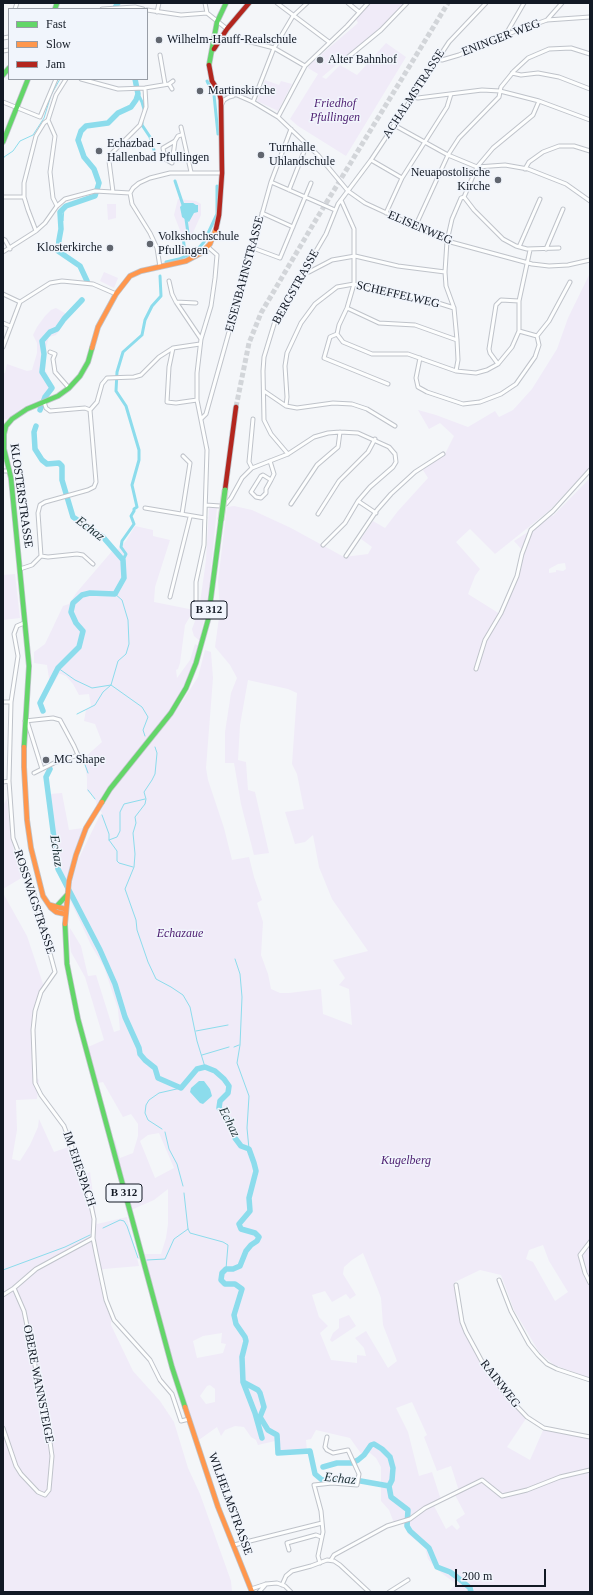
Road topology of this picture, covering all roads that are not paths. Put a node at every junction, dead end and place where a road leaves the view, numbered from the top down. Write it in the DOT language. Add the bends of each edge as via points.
graph roads {
  1 [pos="136,3"];
  2 [pos="158,3"];
  3 [pos="205,3"];
  4 [pos="226,3"];
  5 [pos="249,3"];
  6 [pos="276,3"];
  7 [pos="307,3"];
  8 [pos="348,3"];
  9 [pos="368,3"];
  10 [pos="407,3"];
  11 [pos="486,3"];
  12 [pos="524,3"];
  13 [pos="562,3"];
  14 [pos="135,7"];
  15 [pos="126,8"];
  16 [pos="139,8"];
  17 [pos="148,10"];
  18 [pos="157,12"];
  19 [pos="359,12"];
  20 [pos="207,13"];
  21 [pos="293,16"];
  22 [pos="590,17"];
  23 [pos="547,20"];
  24 [pos="217,22"];
  25 [pos="227,29"];
  26 [pos="505,35"];
  27 [pos="247,41"];
  28 [pos="329,42"];
  29 [pos="274,48"];
  30 [pos="213,52"];
  31 [pos="590,54"];
  32 [pos="160,55"];
  33 [pos="348,58"];
  34 [pos="437,59"];
  35 [pos="304,66"];
  36 [pos="8,69"];
  37 [pos="512,73"];
  38 [pos="3,75"];
  39 [pos="28,80"];
  40 [pos="56,80"];
  41 [pos="65,80"];
  42 [pos="84,80"];
  43 [pos="173,80"];
  44 [pos="165,84"];
  45 [pos="169,84"];
  46 [pos="145,88"];
  47 [pos="172,89"];
  48 [pos="590,89"];
  49 [pos="500,91"];
  50 [pos="219,92"];
  51 [pos="451,94"];
  52 [pos="237,95"];
  53 [pos="413,97"];
  54 [pos="539,101"];
  55 [pos="3,102"];
  56 [pos="253,102"];
  57 [pos="17,108"];
  58 [pos="221,108"];
  59 [pos="278,117"];
  60 [pos="48,120"];
  61 [pos="590,120"];
  62 [pos="394,126"];
  63 [pos="181,127"];
  64 [pos="291,129"];
  65 [pos="182,135"];
  66 [pos="175,141"];
  67 [pos="3,142"];
  68 [pos="424,142"];
  69 [pos="307,144"];
  70 [pos="590,150"];
  71 [pos="448,155"];
  72 [pos="371,160"];
  73 [pos="477,167"];
  74 [pos="526,169"];
  75 [pos="192,172"];
  76 [pos="222,173"];
  77 [pos="402,178"];
  78 [pos="271,182"];
  79 [pos="311,183"];
  80 [pos="289,190"];
  81 [pos="348,191"];
  82 [pos="112,192"];
  83 [pos="130,193"];
  84 [pos="3,196"];
  85 [pos="24,197"];
  86 [pos="464,197"];
  87 [pos="305,198"];
  88 [pos="540,199"];
  89 [pos="341,200"];
  90 [pos="590,201"];
  91 [pos="56,206"];
  92 [pos="563,209"];
  93 [pos="335,210"];
  94 [pos="262,213"];
  95 [pos="386,213"];
  96 [pos="415,227"];
  97 [pos="293,228"];
  98 [pos="36,231"];
  99 [pos="3,239"];
  100 [pos="447,241"];
  101 [pos="208,247"];
  102 [pos="519,247"];
  103 [pos="253,248"];
  104 [pos="559,248"];
  105 [pos="10,249"];
  106 [pos="546,249"];
  107 [pos="530,250"];
  108 [pos="3,252"];
  109 [pos="355,256"];
  110 [pos="590,260"];
  111 [pos="528,263"];
  112 [pos="160,267"];
  113 [pos="304,271"];
  114 [pos="445,272"];
  115 [pos="168,280"];
  116 [pos="570,282"];
  117 [pos="354,284"];
  118 [pos="3,294"];
  119 [pos="116,294"];
  120 [pos="519,301"];
  121 [pos="20,302"];
  122 [pos="176,302"];
  123 [pos="196,303"];
  124 [pos="348,308"];
  125 [pos="454,308"];
  126 [pos="3,323"];
  127 [pos="10,326"];
  128 [pos="519,331"];
  129 [pos="337,334"];
  130 [pos="536,336"];
  131 [pos="201,339"];
  132 [pos="457,340"];
  133 [pos="200,344"];
  134 [pos="3,347"];
  135 [pos="57,348"];
  136 [pos="172,348"];
  137 [pos="50,352"];
  138 [pos="55,354"];
  139 [pos="420,358"];
  140 [pos="498,364"];
  141 [pos="456,370"];
  142 [pos="388,384"];
  143 [pos="68,388"];
  144 [pos="264,391"];
  145 [pos="198,400"];
  146 [pos="46,402"];
  147 [pos="286,406"];
  148 [pos="236,407"];
  149 [pos="90,410"];
  150 [pos="201,419"];
  151 [pos="253,419"];
  152 [pos="4,425"];
  153 [pos="395,426"];
  154 [pos="340,432"];
  155 [pos="375,439"];
  156 [pos="288,454"];
  157 [pos="443,454"];
  158 [pos="183,456"];
  159 [pos="270,461"];
  160 [pos="252,468"];
  161 [pos="419,470"];
  162 [pos="590,470"];
  163 [pos="3,471"];
  164 [pos="9,471"];
  165 [pos="422,473"];
  166 [pos="271,480"];
  167 [pos="358,501"];
  168 [pos="291,504"];
  169 [pos="206,505"];
  170 [pos="145,508"];
  171 [pos="376,513"];
  172 [pos="182,514"];
  173 [pos="318,514"];
  174 [pos="190,516"];
  175 [pos="205,518"];
  176 [pos="324,544"];
  177 [pos="42,556"];
  178 [pos="346,556"];
  179 [pos="93,564"];
  180 [pos="20,569"];
  181 [pos="170,597"];
  182 [pos="196,610"];
  183 [pos="24,623"];
  184 [pos="476,669"];
  185 [pos="3,702"];
  186 [pos="11,702"];
  187 [pos="26,721"];
  188 [pos="42,769"];
  189 [pos="34,773"];
  190 [pos="9,781"];
  191 [pos="3,782"];
  192 [pos="42,892"];
  193 [pos="67,893"];
  194 [pos="34,894"];
  195 [pos="49,905"];
  196 [pos="56,907"];
  197 [pos="65,911"];
  198 [pos="55,972"];
  199 [pos="93,1238"];
  200 [pos="590,1242"];
  201 [pos="499,1280"];
  202 [pos="590,1283"];
  203 [pos="456,1285"];
  204 [pos="14,1288"];
  205 [pos="3,1295"];
  206 [pos="590,1380"];
  207 [pos="189,1421"];
  208 [pos="3,1428"];
  209 [pos="327,1437"];
  210 [pos="590,1437"];
  211 [pos="590,1470"];
  212 [pos="322,1523"];
  213 [pos="321,1537"];
  214 [pos="234,1545"];
  215 [pos="289,1550"];
  216 [pos="331,1560"];
  217 [pos="320,1563"];
  218 [pos="408,1580"];
  219 [pos="266,1584"];
  220 [pos="282,1585"];
  221 [pos="252,1590"];
  222 [pos="259,1592"];
  223 [pos="291,1592"];
  224 [pos="369,1592"];
  225 [pos="389,1592"];
  1 -- 14 [label="street"];
  2 -- 18 [label="street"];
  3 -- 20 [label="street"];
  4 -- 24 [label="main road"];
  5 -- 25 [label="main road"];
  6 -- 21 [label="street"];
  7 -- 21 [label="street"];
  8 -- 19 [label="street"];
  9 -- 19 [label="street"];
  10 -- 33 [label="street" via="381,30"];
  11 -- 34 [label="street, ACHALMSTRASSE" via="449,42"];
  12 -- 26 [label="street"];
  13 -- 23 [label="street"];
  14 -- 15 [label="street"];
  14 -- 16 [label="street"];
  17 -- 18 [label="street"];
  18 -- 20 [label="street" via="181,15"];
  19 -- 28 [label="street"];
  20 -- 24 [label="street"];
  21 -- 28 [label="street"];
  21 -- 29 [label="street"];
  22 -- 23 [label="street, ENINGER WEG"];
  23 -- 26 [label="street, ENINGER WEG"];
  24 -- 25 [label="street"];
  24 -- 30 [label="main road"];
  25 -- 30 [label="main road"];
  26 -- 34 [label="street, ENINGER WEG" via="459,55"];
  27 -- 29 [label="street"];
  28 -- 35 [label="street"];
  29 -- 35 [label="street"];
  29 -- 56 [label="street"];
  30 -- 50 [label="main road" via="210,74"];
  31 -- 37 [label="street" via="571,48 549,49 528,58"];
  32 -- 44 [label="street"];
  34 -- 53 [label="street, ACHALMSTRASSE"];
  35 -- 59 [label="street"];
  36 -- 38 [label="main road"];
  37 -- 48 [label="street" via="538,73 559,77"];
  37 -- 49 [label="street"];
  39 -- 57 [label="main road"];
  40 -- 57 [label="street" via="40,117"];
  41 -- 60 [label="street" via="56,95"];
  42 -- 46 [label="street" via="118,89"];
  43 -- 45 [label="street"];
  44 -- 45 [label="street"];
  44 -- 46 [label="street"];
  45 -- 47 [label="street"];
  46 -- 82 [label="street" via="146,107 140,126 112,153 109,161"];
  49 -- 51 [label="street" via="482,90"];
  49 -- 54 [label="street"];
  49 -- 71 [label="street" via="499,97 459,138"];
  50 -- 52 [label="street, ELISENWEG"];
  50 -- 58 [label="main road"];
  51 -- 53 [label="street"];
  51 -- 68 [label="street" via="447,107"];
  52 -- 56 [label="street, ELISENWEG"];
  52 -- 58 [label="street" via="224,100"];
  53 -- 62 [label="street, ACHALMSTRASSE"];
  54 -- 61 [label="street"];
  54 -- 73 [label="street" via="533,115 493,148"];
  55 -- 57 [label="street"];
  56 -- 59 [label="street, ELISENWEG"];
  57 -- 67 [label="main road"];
  58 -- 76 [label="main road"];
  59 -- 64 [label="street, ELISENWEG"];
  60 -- 85 [label="street" via="36,136 24,183"];
  60 -- 91 [label="street" via="55,136 50,172"];
  62 -- 68 [label="street"];
  62 -- 72 [label="street, ACHALMSTRASSE"];
  63 -- 65 [label="street"];
  64 -- 69 [label="street, ELISENWEG"];
  64 -- 78 [label="street, EISENBAHNSTRASSE"];
  65 -- 66 [label="street"];
  65 -- 75 [label="street"];
  66 -- 66 [label="street" via="173,159 172,162 165,159 162,148"];
  68 -- 71 [label="street"];
  68 -- 77 [label="street"];
  69 -- 80 [label="street"];
  69 -- 81 [label="street, ELISENWEG"];
  70 -- 74 [label="street" via="559,146 543,152 529,162"];
  71 -- 73 [label="street"];
  71 -- 96 [label="street"];
  72 -- 77 [label="street"];
  72 -- 81 [label="street, ACHALMSTRASSE"];
  73 -- 74 [label="street" via="504,165"];
  73 -- 86 [label="street"];
  74 -- 90 [label="street" via="566,184"];
  75 -- 76 [label="street"];
  75 -- 83 [label="street" via="162,175 139,183"];
  76 -- 101 [label="main road" via="219,215 216,230"];
  77 -- 95 [label="street"];
  78 -- 80 [label="street"];
  78 -- 94 [label="street, EISENBAHNSTRASSE"];
  79 -- 87 [label="street"];
  80 -- 87 [label="street"];
  81 -- 89 [label="street, BERGSTRASSE"];
  81 -- 95 [label="street, ELISENWEG"];
  82 -- 83 [label="street"];
  82 -- 91 [label="street" via="95,191 65,199"];
  83 -- 112 [label="street" via="132,204 157,248"];
  84 -- 85 [label="street"];
  85 -- 98 [label="street"];
  86 -- 100 [label="street" via="461,198 452,219"];
  86 -- 102 [label="street" via="503,239"];
  87 -- 93 [label="street"];
  87 -- 97 [label="street"];
  88 -- 102 [label="street"];
  89 -- 93 [label="street, BERGSTRASSE"];
  89 -- 109 [label="street" via="354,229"];
  91 -- 98 [label="street" via="45,223"];
  92 -- 106 [label="street"];
  93 -- 113 [label="street, BERGSTRASSE" via="326,234"];
  94 -- 97 [label="street"];
  94 -- 103 [label="street, EISENBAHNSTRASSE"];
  95 -- 96 [label="street, ELISENWEG"];
  96 -- 100 [label="street, ELISENWEG"];
  97 -- 103 [label="street" via="281,257 276,258"];
  98 -- 105 [label="street"];
  99 -- 105 [label="street"];
  100 -- 111 [label="street, ELISENWEG"];
  100 -- 114 [label="street"];
  101 -- 112 [label="main road, KLOSTERSTRASSE" via="201,254 186,261"];
  101 -- 131 [label="street" via="217,255 216,278"];
  102 -- 107 [label="street"];
  103 -- 150 [label="street, EISENBAHNSTRASSE" via="206,414"];
  104 -- 106 [label="street"];
  105 -- 108 [label="street"];
  106 -- 107 [label="street"];
  107 -- 111 [label="street"];
  109 -- 113 [label="street" via="332,260 308,272"];
  109 -- 114 [label="street" via="398,266"];
  109 -- 117 [label="street"];
  110 -- 111 [label="street, ELISENWEG" via="549,266"];
  111 -- 120 [label="street"];
  112 -- 119 [label="main road, KLOSTERSTRASSE" via="141,270 130,276"];
  113 -- 144 [label="street, BERGSTRASSE" via="275,321 264,357"];
  114 -- 125 [label="street" via="446,286"];
  115 -- 122 [label="street"];
  116 -- 130 [label="street" via="549,321"];
  117 -- 124 [label="street"];
  117 -- 125 [label="street, SCHEFFELWEG" via="386,294 419,297"];
  117 -- 147 [label="street, SCHEFFELWEG" via="337,287 314,304 301,323 287,353"];
  118 -- 121 [label="street"];
  119 -- 121 [label="street" via="89,283 62,281 50,283"];
  119 -- 143 [label="main road, KLOSTERSTRASSE" via="95,333 83,372"];
  120 -- 128 [label="street"];
  120 -- 140 [label="street" via="501,300 496,305 489,349"];
  121 -- 127 [label="street"];
  122 -- 123 [label="street"];
  122 -- 131 [label="street"];
  124 -- 129 [label="street" via="338,325"];
  124 -- 132 [label="street" via="379,323 415,325"];
  125 -- 132 [label="street"];
  126 -- 127 [label="street"];
  127 -- 134 [label="street"];
  128 -- 130 [label="street"];
  128 -- 140 [label="street" via="512,347"];
  129 -- 139 [label="street" via="343,342 372,354 408,354"];
  129 -- 142 [label="street" via="330,337 324,358"];
  130 -- 139 [label="street" via="539,345 535,357 516,384 501,394 480,402 463,404 418,387 416,378"];
  131 -- 133 [label="street"];
  132 -- 141 [label="street"];
  133 -- 136 [label="street"];
  133 -- 145 [label="street"];
  135 -- 138 [label="street"];
  136 -- 145 [label="street" via="167,402"];
  136 -- 149 [label="street" via="141,375 107,378 102,384 97,402"];
  137 -- 138 [label="street"];
  138 -- 143 [label="street" via="54,372"];
  139 -- 141 [label="street"];
  140 -- 141 [label="street" via="476,373"];
  143 -- 146 [label="main road, KLOSTERSTRASSE"];
  144 -- 147 [label="street"];
  144 -- 156 [label="street, BERGSTRASSE" via="264,420 271,434"];
  145 -- 150 [label="street"];
  146 -- 149 [label="street" via="46,408 50,411 85,408"];
  146 -- 152 [label="main road, KLOSTERSTRASSE" via="19,413"];
  147 -- 153 [label="street" via="297,408 333,402 352,404 367,409"];
  148 -- 193 [label="main road, B 312, bridge" via="211,598 204,637 194,671 168,718 95,811 81,839"];
  149 -- 177 [label="street" via="96,482 94,487 88,490 40,505 38,513"];
  150 -- 169 [label="street" via="206,446"];
  151 -- 160 [label="street" via="249,462"];
  152 -- 164 [label="main road, KLOSTERSTRASSE" via="3,443"];
  154 -- 155 [label="street" via="358,433"];
  154 -- 156 [label="street" via="314,437"];
  154 -- 168 [label="street" via="338,447 318,465"];
  155 -- 167 [label="street" via="389,447 395,454 396,462"];
  155 -- 173 [label="street" via="368,452 340,481"];
  156 -- 159 [label="street"];
  157 -- 161 [label="street"];
  158 -- 172 [label="street" via="190,463"];
  159 -- 160 [label="street"];
  159 -- 166 [label="street" via="274,474"];
  160 -- 169 [label="street" via="242,478 229,502 220,506"];
  161 -- 165 [label="street"];
  161 -- 171 [label="street" via="391,494"];
  162 -- 184 [label="street" via="553,511 531,530 517,576 501,613 485,640"];
  163 -- 164 [label="street"];
  164 -- 180 [label="main road, KLOSTERSTRASSE"];
  166 -- 166 [label="street" via="261,498 251,492 261,476"];
  167 -- 171 [label="street"];
  167 -- 176 [label="street" via="345,523"];
  169 -- 175 [label="street"];
  170 -- 172 [label="street"];
  171 -- 178 [label="street"];
  172 -- 174 [label="street"];
  174 -- 175 [label="street"];
  174 -- 181 [label="street"];
  175 -- 182 [label="street" via="204,545 196,582"];
  177 -- 179 [label="street" via="48,558 77,554 83,555"];
  177 -- 180 [label="street" via="32,565"];
  180 -- 183 [label="main road, KLOSTERSTRASSE"];
  183 -- 186 [label="street, ROSSWAGSTRASSE" via="19,624 14,630 18,656"];
  183 -- 187 [label="main road, KLOSTERSTRASSE" via="29,666"];
  185 -- 186 [label="street"];
  186 -- 190 [label="street, ROSSWAGSTRASSE"];
  187 -- 188 [label="street"];
  187 -- 188 [label="street" via="53,718 60,720 78,755"];
  187 -- 192 [label="main road, KLOSTERSTRASSE" via="24,768 27,820"];
  188 -- 189 [label="street"];
  190 -- 191 [label="street"];
  190 -- 194 [label="street, ROSSWAGSTRASSE" via="13,838"];
  192 -- 194 [label="street"];
  192 -- 195 [label="main road, KLOSTERSTRASSE"];
  193 -- 196 [label="main road"];
  193 -- 197 [label="main road, B 312"];
  194 -- 198 [label="street, ROSSWAGSTRASSE"];
  195 -- 196 [label="main road"];
  195 -- 197 [label="main road" via="54,910"];
  196 -- 197 [label="main road"];
  197 -- 207 [label="main road, B 312" via="66,950 71,988 84,1042 149,1287"];
  198 -- 199 [label="street, IM EHESPACH" via="41,992 35,1011 34,1076 37,1089 64,1126 72,1146 93,1211"];
  199 -- 204 [label="street" via="36,1269"];
  199 -- 207 [label="street, IM EHESPACH" via="106,1300 114,1320 150,1360 160,1380 172,1394 181,1420"];
  200 -- 202 [label="street" via="580,1255"];
  201 -- 206 [label="street" via="511,1310 529,1344 538,1355 557,1369"];
  203 -- 210 [label="street, RAINWEG" via="466,1332 485,1368 507,1396 527,1417 544,1428"];
  204 -- 205 [label="street"];
  204 -- 208 [label="street, OBERE WANNSTEIGE" via="24,1311 41,1404 48,1428 52,1456 49,1490 44,1495 38,1492 16,1466"];
  207 -- 214 [label="main road, WILHELMSTRASSE / B 312" via="218,1507"];
  209 -- 212 [label="street" via="327,1450 333,1453 348,1450 360,1474 356,1485 314,1485"];
  211 -- 216 [label="street" via="502,1496 482,1480 428,1506 410,1520 387,1526 334,1555"];
  212 -- 213 [label="street"];
  212 -- 214 [label="street"];
  213 -- 215 [label="street" via="316,1535 287,1543"];
  213 -- 217 [label="street" via="318,1556"];
  214 -- 221 [label="main road, WILHELMSTRASSE / B 312"];
  216 -- 217 [label="street"];
  216 -- 224 [label="street"];
  217 -- 220 [label="street" via="292,1571"];
  218 -- 225 [label="street"];
  219 -- 220 [label="street"];
  219 -- 221 [label="street"];
  219 -- 222 [label="street"];
  220 -- 223 [label="street"];
}
